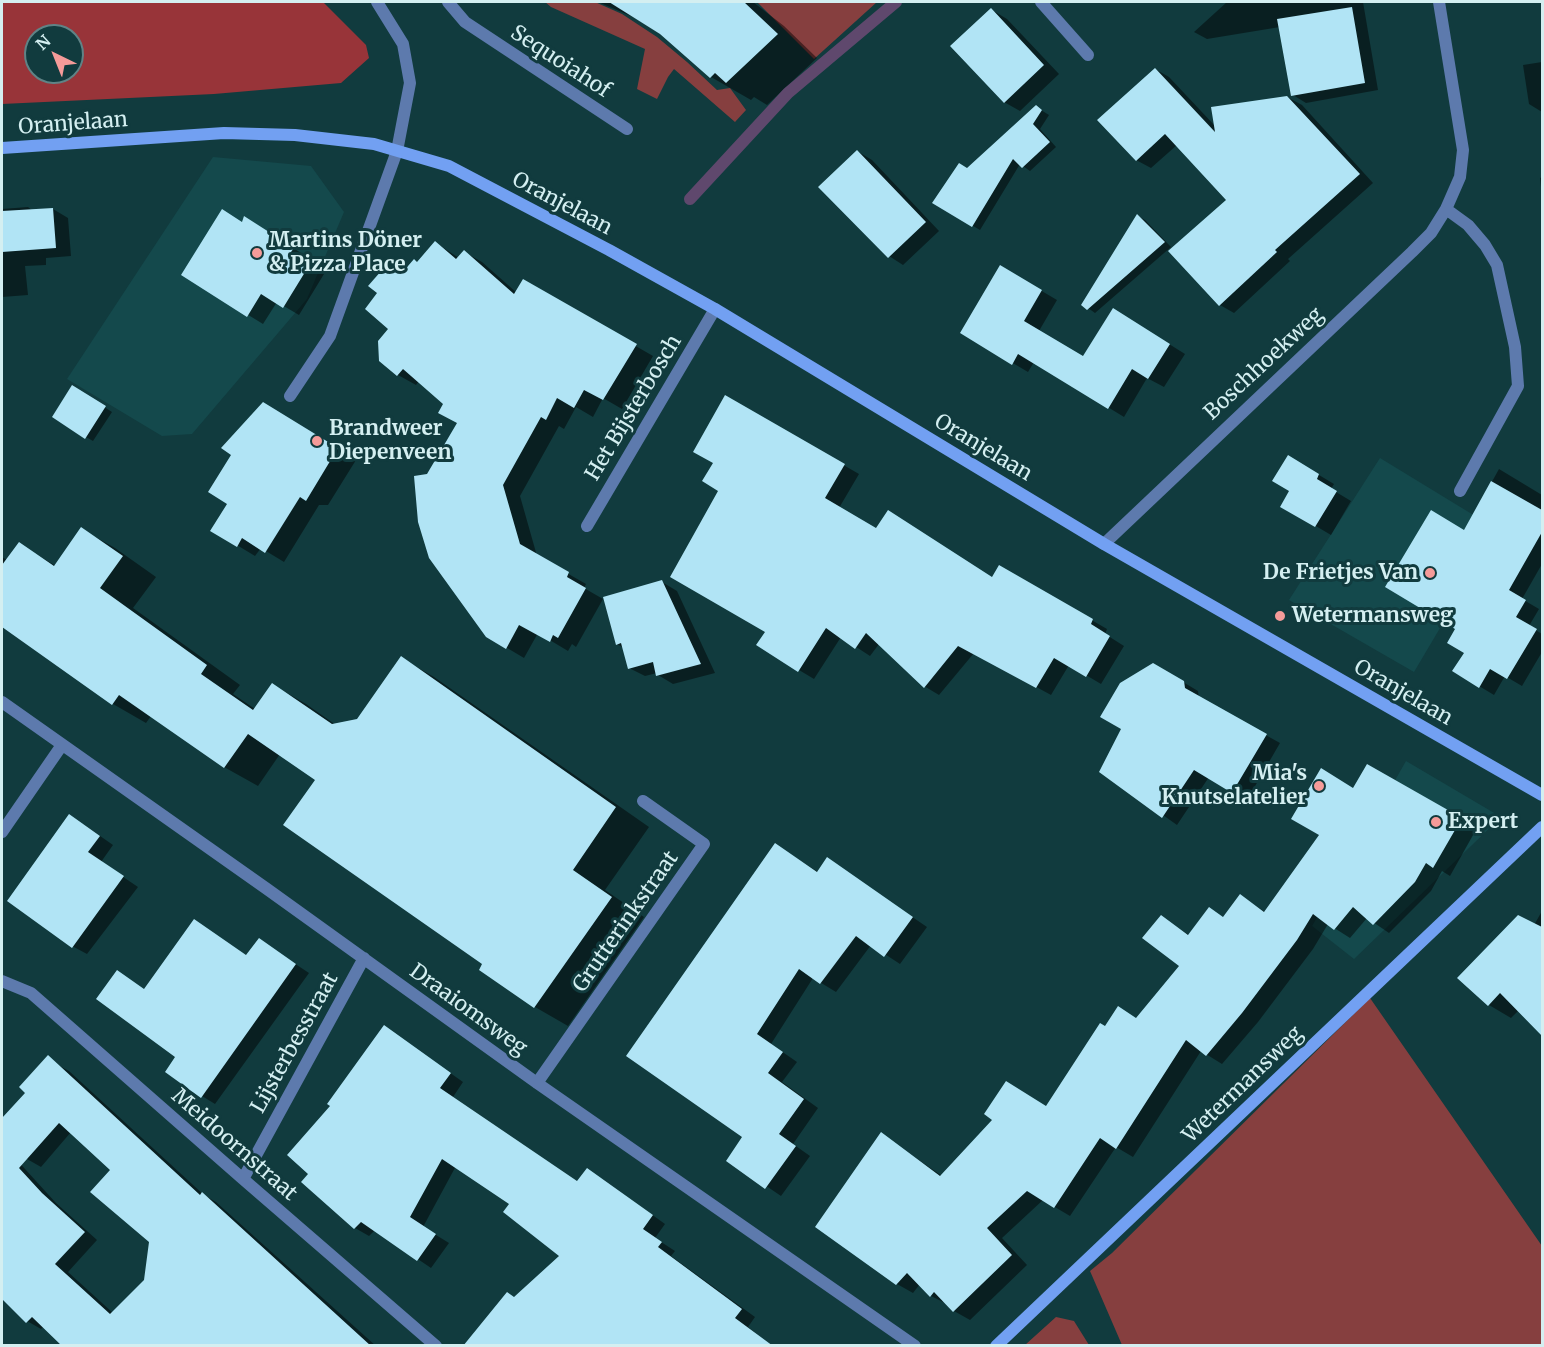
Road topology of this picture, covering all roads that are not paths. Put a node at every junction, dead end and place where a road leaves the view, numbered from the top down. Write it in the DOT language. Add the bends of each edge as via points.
graph roads {
  1 [pos="377,2"];
  2 [pos="448,2"];
  3 [pos="1041,2"];
  4 [pos="1439,2"];
  5 [pos="1088,55"];
  6 [pos="627,129"];
  7 [pos="2,148"];
  8 [pos="397,152"];
  9 [pos="1446,209"];
  10 [pos="715,309"];
  11 [pos="290,396"];
  12 [pos="1460,491"];
  13 [pos="586,526"];
  14 [pos="1104,544"];
  15 [pos="2,702"];
  16 [pos="62,744"];
  17 [pos="1542,795"];
  18 [pos="643,801"];
  19 [pos="1542,826"];
  20 [pos="2,831"];
  21 [pos="364,958"];
  22 [pos="2,981"];
  23 [pos="537,1083"];
  24 [pos="243,1179"];
  25 [pos="436,1346"];
  26 [pos="915,1346"];
  27 [pos="996,1346"];
  1 -- 8 [label="street" via="402,44 410,84"];
  2 -- 6 [label="street, Sequoiahof" via="465,22"];
  3 -- 5 [label="street"];
  4 -- 9 [label="street, Boschhoekweg" via="1463,150 1460,177"];
  7 -- 8 [label="street, Oranjelaan" via="224,133 295,135 374,144"];
  8 -- 10 [label="street, Oranjelaan" via="449,166"];
  8 -- 11 [label="street" via="330,336"];
  9 -- 12 [label="street" via="1468,225 1497,265 1515,347 1518,386"];
  9 -- 14 [label="street, Boschhoekweg" via="1431,233 1412,252"];
  10 -- 13 [label="street, Het Bijsterbosch"];
  10 -- 14 [label="street, Oranjelaan"];
  14 -- 17 [label="street, Oranjelaan"];
  15 -- 16 [label="street, Draaiomsweg"];
  16 -- 20 [label="street"];
  16 -- 21 [label="street, Draaiomsweg"];
  18 -- 23 [label="street, Grutterinkstraat" via="704,844"];
  19 -- 27 [label="street, Wetermansweg"];
  21 -- 23 [label="street, Draaiomsweg"];
  21 -- 24 [label="street, Lijsterbesstraat"];
  22 -- 24 [label="street, Meidoornstraat" via="31,993"];
  23 -- 26 [label="street, Draaiomsweg"];
  24 -- 25 [label="street, Meidoornstraat"];
}
